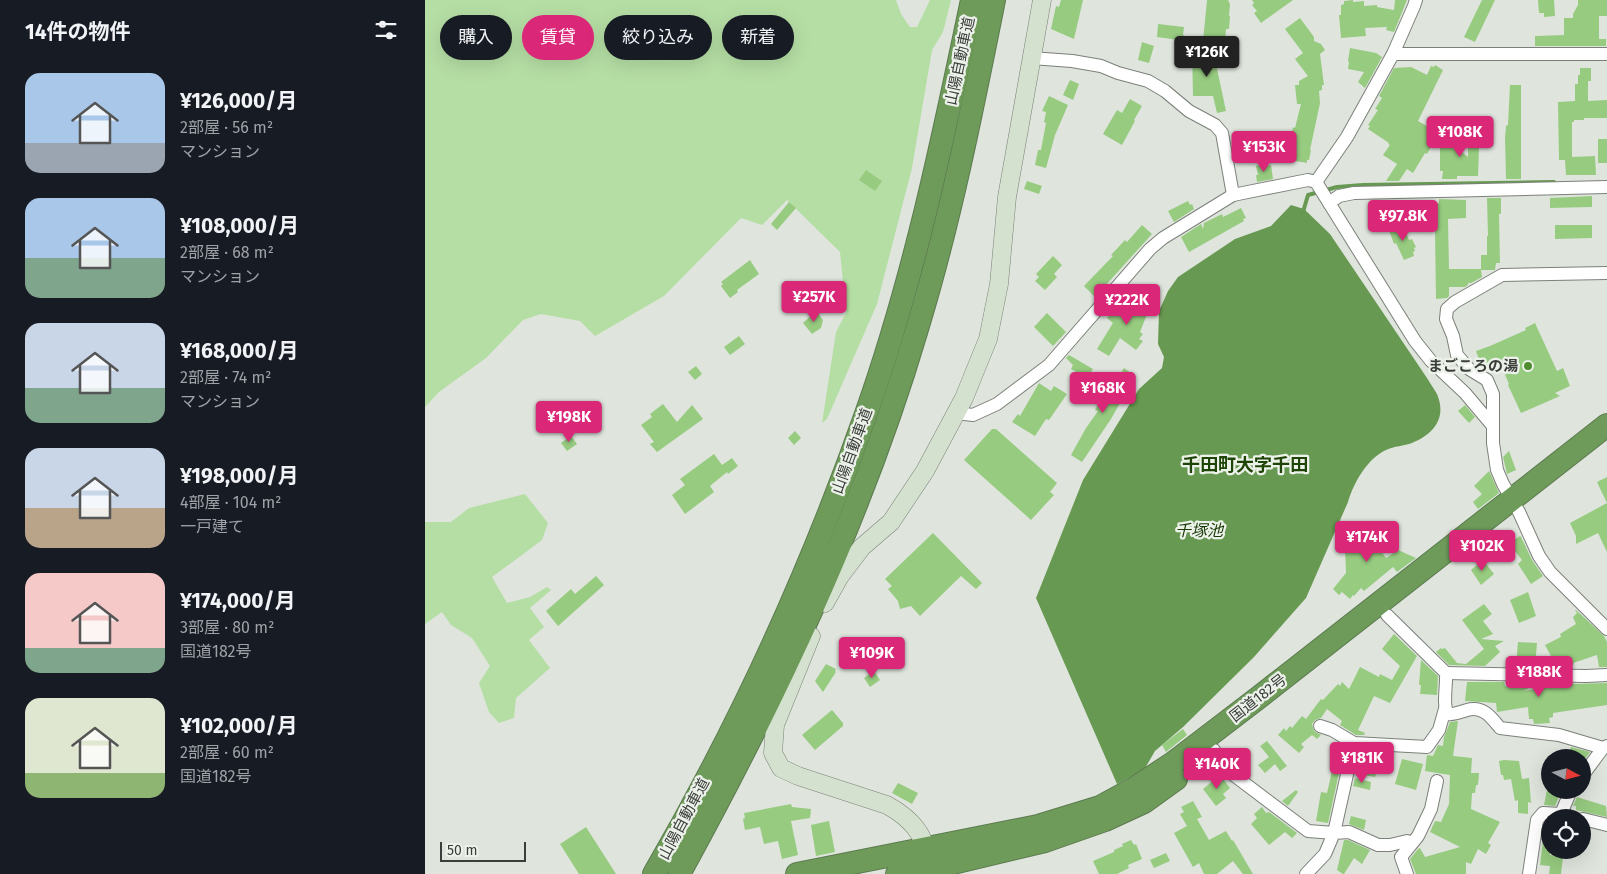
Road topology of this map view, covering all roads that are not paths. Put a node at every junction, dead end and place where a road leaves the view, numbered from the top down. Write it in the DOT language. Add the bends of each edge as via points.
graph roads {
  1 [pos="972,0"];
  2 [pos="995,0"];
  3 [pos="1042,0"];
  4 [pos="1416,0"];
  5 [pos="1393,54"];
  6 [pos="1607,54"];
  7 [pos="1031,58"];
  8 [pos="1607,187"];
  9 [pos="1322,192"];
  10 [pos="1233,195"];
  11 [pos="1607,273"];
  12 [pos="956,413"];
  13 [pos="1492,425"];
  14 [pos="1607,425"];
  15 [pos="1607,445"];
  16 [pos="1516,505"];
  17 [pos="842,508"];
  18 [pos="1387,615"];
  19 [pos="1607,629"];
  20 [pos="1446,673"];
  21 [pos="1607,676"];
  22 [pos="1445,710"];
  23 [pos="1320,726"];
  24 [pos="1354,743"];
  25 [pos="1605,747"];
  26 [pos="1214,750"];
  27 [pos="1591,765"];
  28 [pos="1437,781"];
  29 [pos="1541,815"];
  30 [pos="1591,821"];
  31 [pos="1607,825"];
  32 [pos="1334,833"];
  33 [pos="1411,844"];
  34 [pos="931,864"];
  35 [pos="654,874"];
  36 [pos="679,874"];
  37 [pos="797,874"];
  38 [pos="897,874"];
  39 [pos="1307,874"];
  40 [pos="1407,874"];
  41 [pos="1529,874"];
  1 -- 17 [label="highway, 山陽自動車道" via="921,229"];
  2 -- 17 [label="highway, 山陽自動車道" via="966,141 917,329 887,422"];
  3 -- 7 [label="street"];
  4 -- 5 [label="street"];
  5 -- 6 [label="street"];
  5 -- 9 [label="street" via="1347,136"];
  7 -- 10 [label="street" via="1101,66 1149,81 1165,91 1215,125 1221,133"];
  7 -- 12 [label="street" via="1007,197 999,284 988,339"];
  8 -- 9 [label="street" via="1339,196"];
  9 -- 10 [label="street" via="1308,180"];
  9 -- 13 [label="street" via="1415,341"];
  10 -- 12 [label="street" via="1150,249 1049,365 997,404 973,414"];
  11 -- 13 [label="street" via="1502,275 1447,309 1446,319 1457,354 1469,369 1487,380 1493,394"];
  12 -- 34 [label="street" via="925,471 891,522 863,547 839,576 775,725 773,740 773,753 781,768 899,812 919,831"];
  13 -- 16 [label="street" via="1497,470"];
  14 -- 16 [label="highway, 国道182号"];
  15 -- 16 [label="highway, 国道182号"];
  16 -- 18 [label="highway, 国道182号"];
  16 -- 19 [label="street" via="1539,556"];
  16 -- 34 [label="highway, 国道182号" via="1173,763 1135,788 1100,807"];
  17 -- 35 [label="highway, 山陽自動車道" via="805,573 762,668"];
  17 -- 36 [label="highway, 山陽自動車道" via="781,677"];
  18 -- 20 [label="street"];
  18 -- 26 [label="highway, 国道182号"];
  20 -- 21 [label="street"];
  20 -- 22 [label="street"];
  22 -- 24 [label="street" via="1439,730 1427,747"];
  22 -- 25 [label="street" via="1447,714 1454,715 1470,708 1487,712 1501,728 1559,735"];
  23 -- 24 [label="street"];
  24 -- 32 [label="street"];
  25 -- 27 [label="street"];
  26 -- 32 [label="street" via="1223,767 1307,831"];
  26 -- 34 [label="highway, 国道182号" via="1144,802 1105,820 1045,840"];
  28 -- 33 [label="street" via="1431,809"];
  29 -- 41 [label="street" via="1537,820"];
  30 -- 31 [label="street"];
  32 -- 33 [label="street" via="1349,832 1378,845 1390,846 1407,841"];
  32 -- 39 [label="street" via="1325,854"];
  33 -- 40 [label="street" via="1401,857"];
  34 -- 37 [label="highway, 国道182号"];
  34 -- 38 [label="highway, 国道182号"];
}
